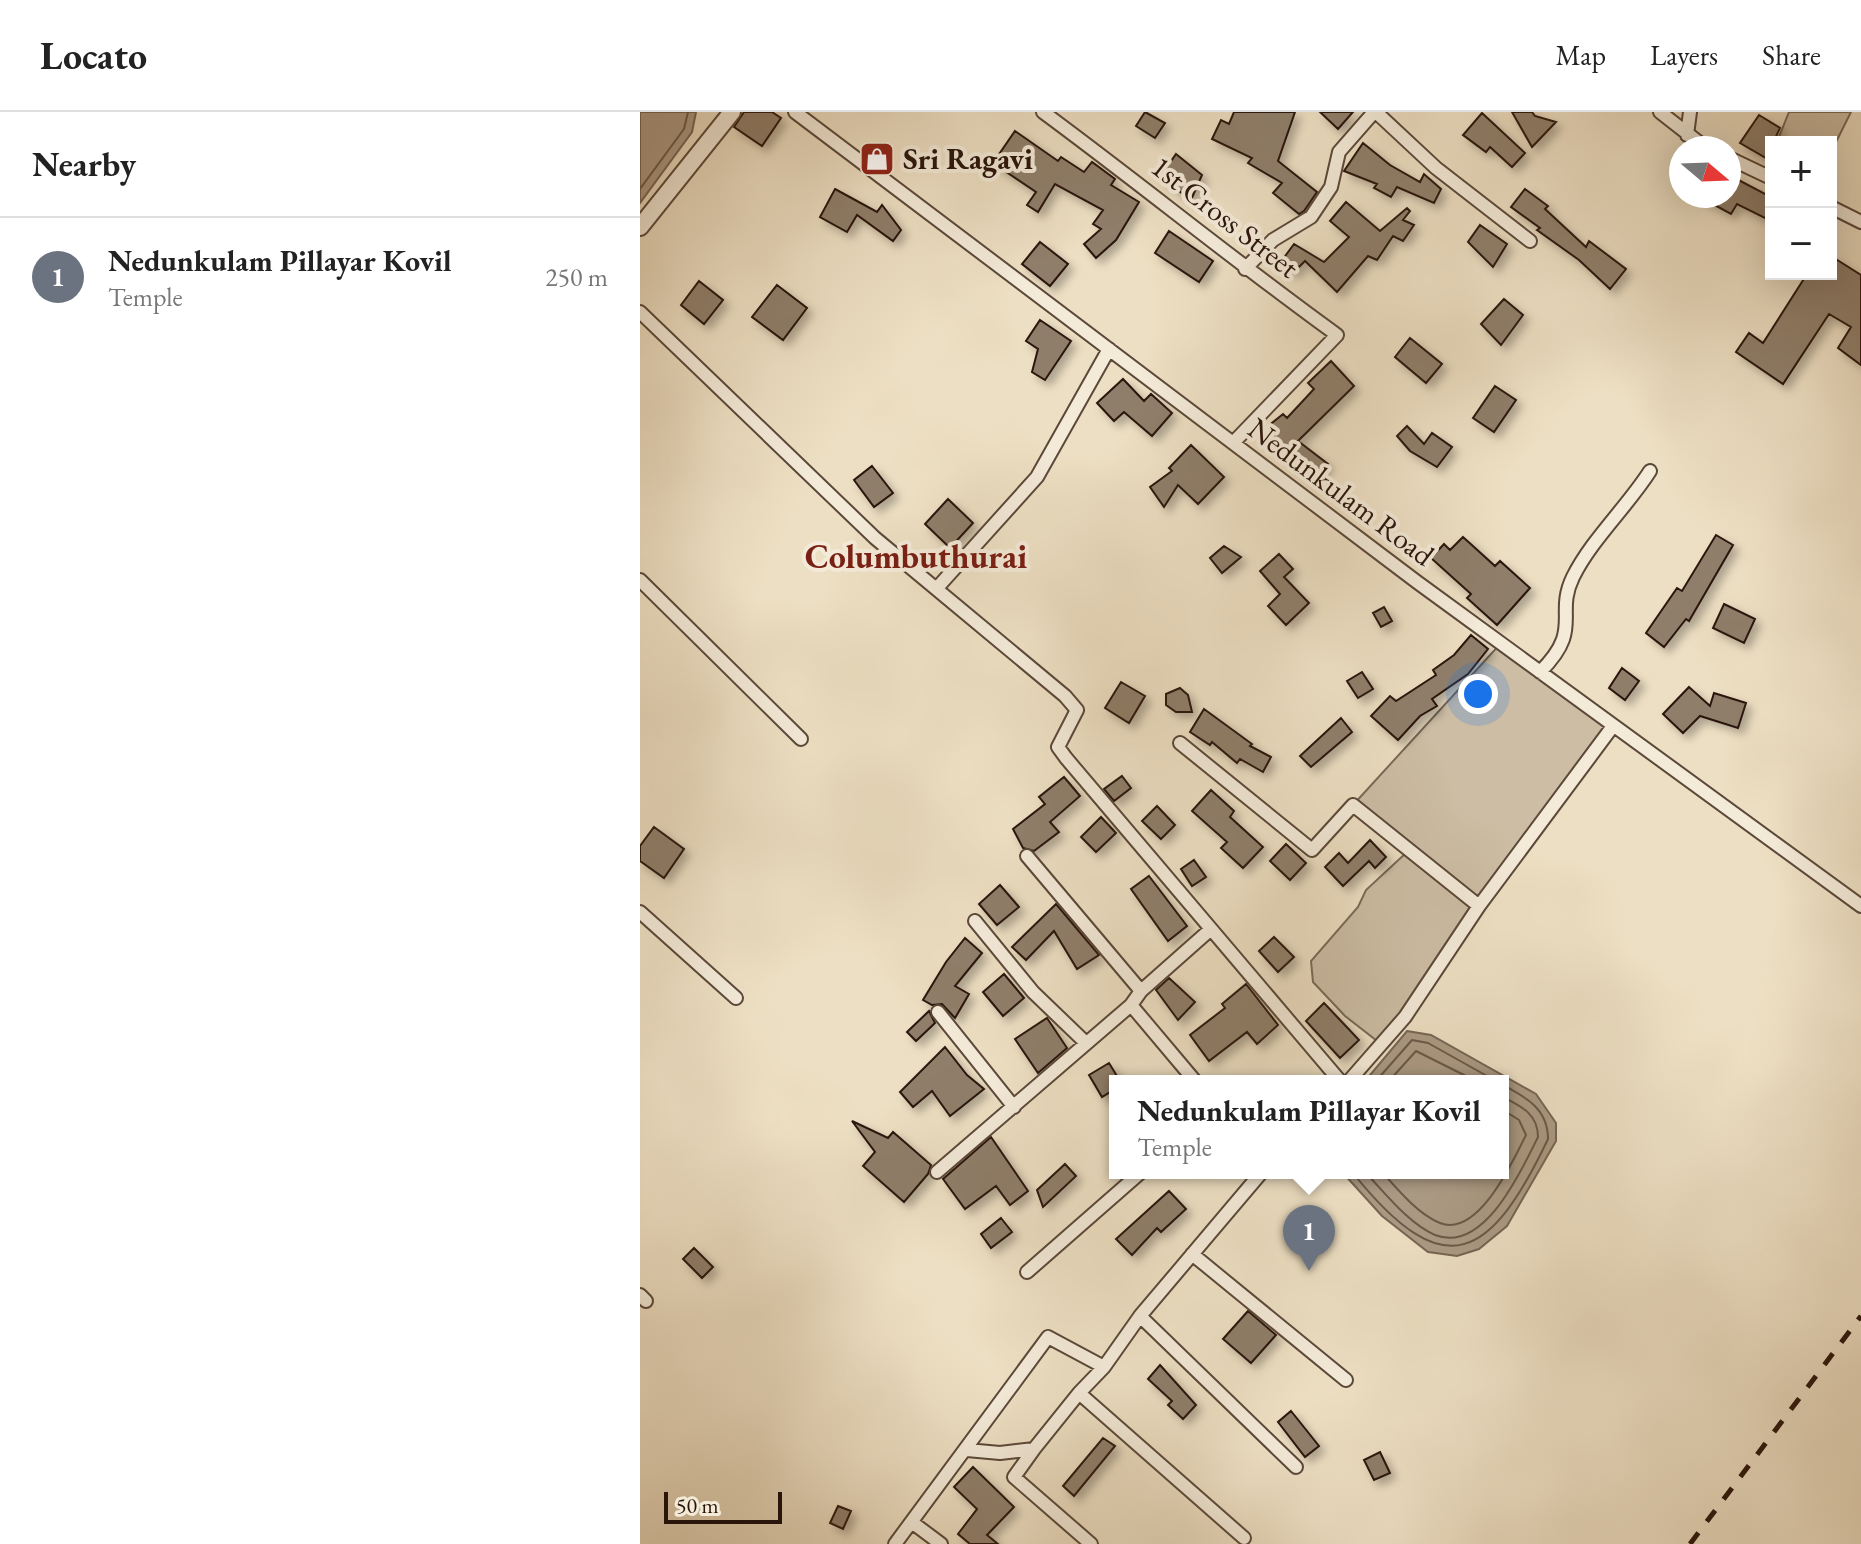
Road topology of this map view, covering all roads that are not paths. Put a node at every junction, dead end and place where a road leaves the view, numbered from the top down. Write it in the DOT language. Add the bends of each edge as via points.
graph roads {
  1 [pos="732,112"];
  2 [pos="795,112"];
  3 [pos="1043,112"];
  4 [pos="1375,112"];
  5 [pos="1660,112"];
  6 [pos="1690,112"];
  7 [pos="1687,135"];
  8 [pos="1741,164"];
  9 [pos="1765,175"];
  10 [pos="1833,208"];
  11 [pos="1861,222"];
  12 [pos="640,227"];
  13 [pos="1530,241"];
  14 [pos="1245,269"];
  15 [pos="640,312"];
  16 [pos="1109,349"];
  17 [pos="1233,443"];
  18 [pos="1650,471"];
  19 [pos="640,580"];
  20 [pos="937,588"];
  21 [pos="1540,672"];
  22 [pos="1613,726"];
  23 [pos="801,739"];
  24 [pos="1180,743"];
  25 [pos="1027,856"];
  26 [pos="1479,906"];
  27 [pos="1861,906"];
  28 [pos="640,912"];
  29 [pos="975,921"];
  30 [pos="1211,929"];
  31 [pos="1141,991"];
  32 [pos="736,998"];
  33 [pos="1131,1005"];
  34 [pos="938,1012"];
  35 [pos="1086,1043"];
  36 [pos="1190,1075"];
  37 [pos="1335,1075"];
  38 [pos="1354,1075"];
  39 [pos="1014,1107"];
  40 [pos="937,1172"];
  41 [pos="1133,1179"];
  42 [pos="1256,1179"];
  43 [pos="1192,1254"];
  44 [pos="1027,1272"];
  45 [pos="1140,1316"];
  46 [pos="1104,1367"];
  47 [pos="1346,1380"];
  48 [pos="1079,1393"];
  49 [pos="1034,1449"];
  50 [pos="967,1450"];
  51 [pos="1296,1467"];
  52 [pos="913,1523"];
  53 [pos="1244,1538"];
  54 [pos="895,1544"];
  55 [pos="941,1544"];
  56 [pos="1091,1544"];
  1 -- 12 [label="street"];
  2 -- 16 [label="street, Nedunkulam Road"];
  3 -- 14 [label="street, 1st Cross Street"];
  4 -- 13 [label="street" via="1436,168"];
  4 -- 14 [label="street" via="1339,152 1331,187 1311,217 1273,240"];
  5 -- 7 [label="street"];
  6 -- 7 [label="street"];
  8 -- 9 [label="street"];
  10 -- 11 [label="street"];
  14 -- 17 [label="street, 1st Cross Street" via="1337,335"];
  15 -- 20 [label="street" via="875,538"];
  16 -- 17 [label="street, Nedunkulam Road"];
  16 -- 20 [label="street" via="1037,477"];
  17 -- 21 [label="street, Nedunkulam Road"];
  18 -- 21 [label="street" via="1573,577 1568,629 1559,654"];
  19 -- 23 [label="street"];
  20 -- 30 [label="street" via="1077,710 1058,747"];
  21 -- 22 [label="street, Nedunkulam Road"];
  22 -- 26 [label="street"];
  22 -- 27 [label="street, Nedunkulam Road"];
  24 -- 26 [label="street" via="1312,850 1353,805"];
  25 -- 31 [label="street"];
  26 -- 38 [label="street" via="1405,1017"];
  28 -- 32 [label="street"];
  29 -- 35 [label="street" via="1033,992"];
  30 -- 31 [label="street"];
  30 -- 37 [label="street"];
  31 -- 33 [label="street"];
  33 -- 35 [label="street"];
  33 -- 36 [label="street"];
  34 -- 39 [label="street"];
  35 -- 39 [label="street"];
  39 -- 40 [label="street"];
  41 -- 44 [label="street"];
  42 -- 43 [label="street"];
  43 -- 45 [label="street"];
  43 -- 47 [label="street"];
  45 -- 46 [label="street"];
  45 -- 51 [label="street"];
  46 -- 48 [label="street"];
  46 -- 50 [label="street" via="1048,1337"];
  48 -- 49 [label="street"];
  48 -- 53 [label="street"];
  49 -- 50 [label="street"];
  49 -- 56 [label="street" via="1014,1477"];
  50 -- 52 [label="street"];
  52 -- 54 [label="street"];
  52 -- 55 [label="street"];
}
